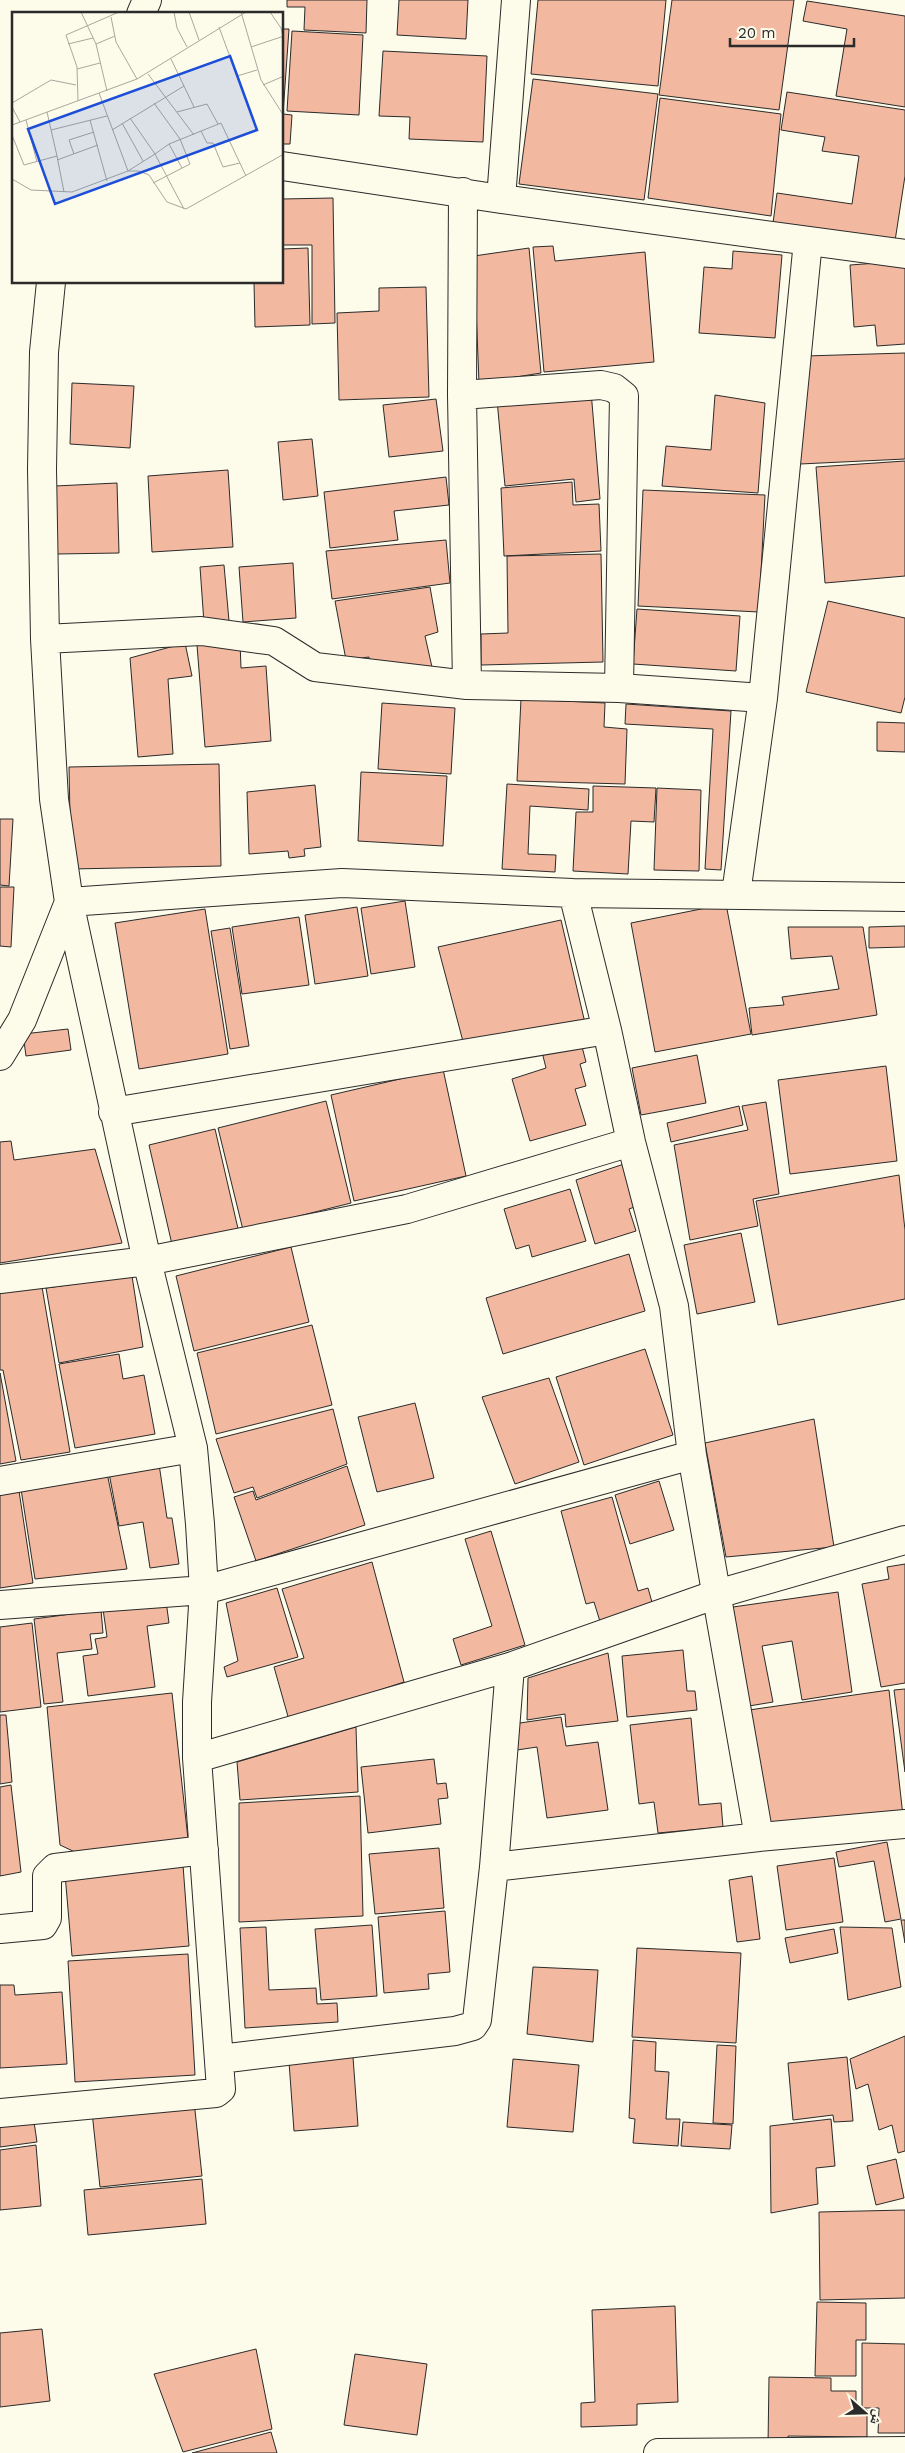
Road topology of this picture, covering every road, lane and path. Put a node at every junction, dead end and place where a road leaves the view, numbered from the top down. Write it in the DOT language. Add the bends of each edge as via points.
graph roads {
  1 [pos="147,0"];
  2 [pos="516,0"];
  3 [pos="142,12"];
  4 [pos="284,166"];
  5 [pos="463,192"];
  6 [pos="501,199"];
  7 [pos="808,241"];
  8 [pos="905,254"];
  9 [pos="51,284"];
  10 [pos="462,395"];
  11 [pos="45,639"];
  12 [pos="467,685"];
  13 [pos="619,688"];
  14 [pos="763,698"];
  15 [pos="573,893"];
  16 [pos="736,894"];
  17 [pos="905,897"];
  18 [pos="69,902"];
  19 [pos="607,1030"];
  20 [pos="0,1056"];
  21 [pos="113,1112"];
  22 [pos="631,1142"];
  23 [pos="147,1261"];
  24 [pos="0,1279"];
  25 [pos="193,1448"];
  26 [pos="692,1454"];
  27 [pos="0,1481"];
  28 [pos="905,1540"];
  29 [pos="204,1590"];
  30 [pos="717,1594"];
  31 [pos="0,1605"];
  32 [pos="510,1667"];
  33 [pos="197,1758"];
  34 [pos="905,1824"];
  35 [pos="759,1838"];
  36 [pos="204,1850"];
  37 [pos="494,1867"];
  38 [pos="0,1929"];
  39 [pos="220,2059"];
  40 [pos="0,2113"];
  41 [pos="905,2451"];
  42 [pos="658,2453"];
  1 -- 3 [label="street"];
  2 -- 6 [label="street"];
  4 -- 5 [label="street"];
  5 -- 6 [label="street"];
  5 -- 10 [label="street"];
  6 -- 7 [label="street"];
  7 -- 8 [label="street"];
  7 -- 14 [label="street"];
  9 -- 11 [label="street" via="44,352 42,469"];
  10 -- 12 [label="street"];
  10 -- 13 [label="street" via="602,385 622,394 625,402"];
  11 -- 12 [label="street" via="201,631 274,641 315,667"];
  11 -- 18 [label="street" via="54,800"];
  12 -- 13 [label="street"];
  13 -- 14 [label="street"];
  14 -- 16 [label="street"];
  15 -- 16 [label="street"];
  15 -- 18 [label="street" via="342,882"];
  15 -- 19 [label="street"];
  16 -- 17 [label="street"];
  18 -- 20 [label="street" via="22,1020"];
  18 -- 21 [label="street"];
  19 -- 21 [label="street"];
  19 -- 22 [label="street"];
  21 -- 23 [label="street"];
  22 -- 23 [label="street" via="407,1209"];
  22 -- 26 [label="street" via="674,1306"];
  23 -- 24 [label="street"];
  23 -- 25 [label="street"];
  25 -- 27 [label="street"];
  25 -- 29 [label="street"];
  26 -- 29 [label="street"];
  26 -- 30 [label="street"];
  28 -- 30 [label="street"];
  29 -- 31 [label="street"];
  29 -- 33 [label="street"];
  30 -- 32 [label="street"];
  30 -- 35 [label="street"];
  32 -- 33 [label="street"];
  32 -- 37 [label="street"];
  33 -- 36 [label="street"];
  34 -- 35 [label="street"];
  35 -- 37 [label="street"];
  36 -- 38 [label="street" via="55,1868 47,1876 47,1918 43,1926"];
  36 -- 39 [label="street"];
  37 -- 39 [label="street" via="478,2015 473,2026 455,2031"];
  39 -- 40 [label="street" via="221,2088 216,2093"];
  41 -- 42 [label="street"];
}
